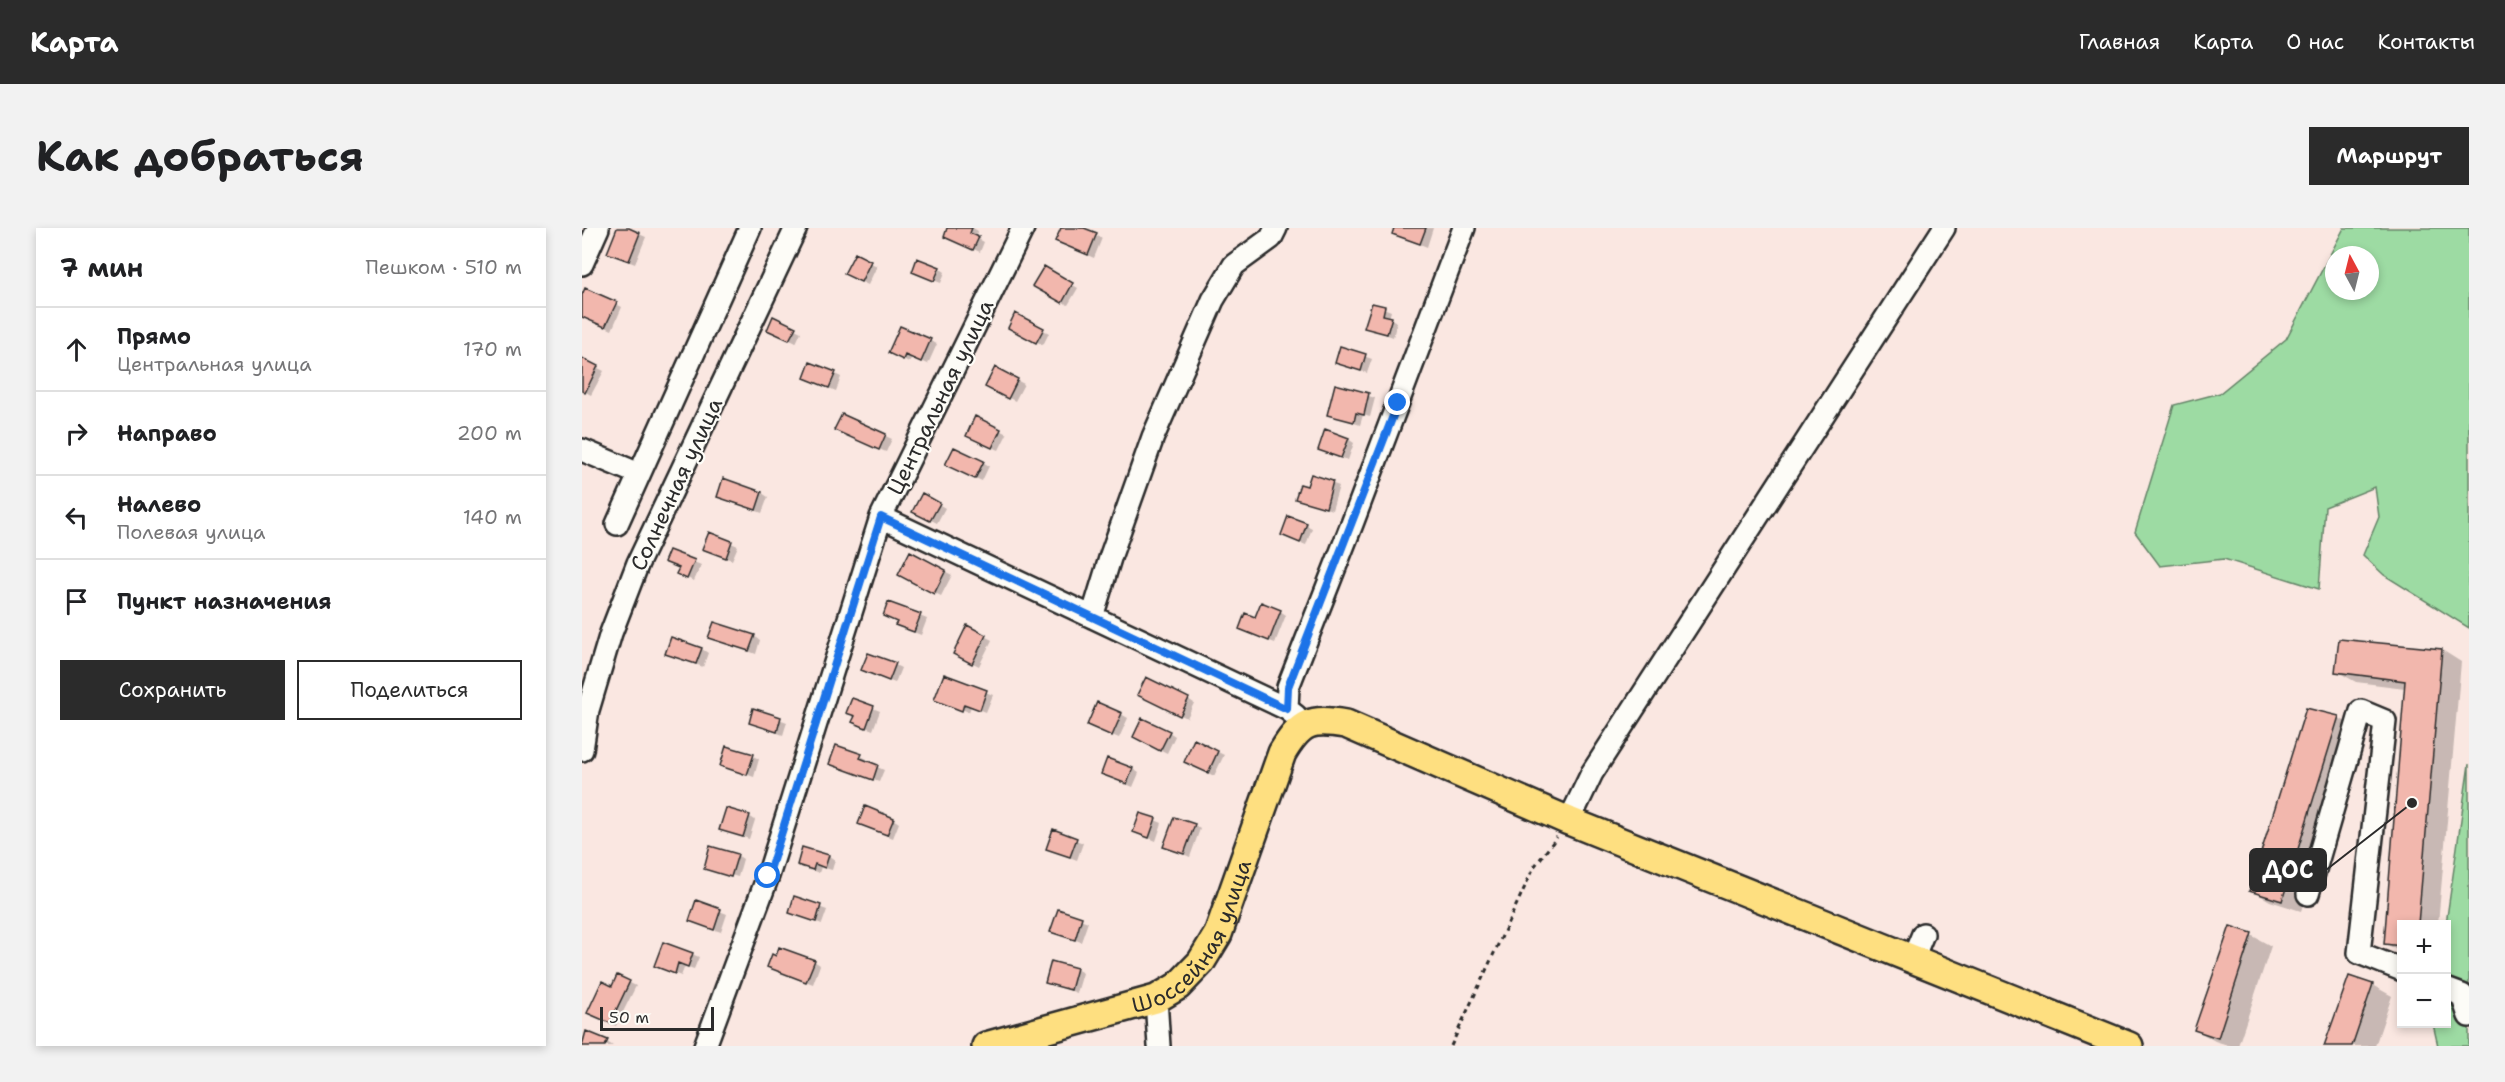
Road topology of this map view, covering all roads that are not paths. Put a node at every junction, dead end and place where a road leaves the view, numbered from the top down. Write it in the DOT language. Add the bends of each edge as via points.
graph roads {
  1 [pos="598,228"];
  2 [pos="750,228"];
  3 [pos="796,228"];
  4 [pos="1023,228"];
  5 [pos="1276,228"];
  6 [pos="1464,228"];
  7 [pos="1944,228"];
  8 [pos="582,264"];
  9 [pos="582,450"];
  10 [pos="639,474"];
  11 [pos="881,517"];
  12 [pos="617,524"];
  13 [pos="1092,617"];
  14 [pos="1296,717"];
  15 [pos="582,750"];
  16 [pos="1569,822"];
  17 [pos="2308,894"];
  18 [pos="2397,968"];
  19 [pos="2451,991"];
  20 [pos="1156,999"];
  21 [pos="2469,1016"];
  22 [pos="705,1046"];
  23 [pos="986,1046"];
  24 [pos="1160,1046"];
  25 [pos="2129,1046"];
  1 -- 8 [label="street"];
  2 -- 10 [label="street"];
  3 -- 15 [label="street, Солнечная улица" via="638,563 611,633 588,710"];
  4 -- 11 [label="street, Центральная улица"];
  5 -- 13 [label="street" via="1271,238 1234,265 1213,300 1153,437"];
  6 -- 14 [label="street" via="1288,687"];
  7 -- 16 [label="street" via="1592,773"];
  9 -- 10 [label="street"];
  10 -- 12 [label="street"];
  11 -- 13 [label="street"];
  11 -- 22 [label="street, Центральная улица" via="768,876"];
  13 -- 14 [label="street"];
  14 -- 16 [label="main road" via="1346,724"];
  14 -- 20 [label="main road, Шоссейная улица" via="1293,735 1282,753 1218,934 1201,962 1178,986"];
  16 -- 25 [label="main road" via="1918,946"];
  17 -- 18 [label="street" via="2361,711 2385,721 2359,953"];
  19 -- 21 [label="street" via="2462,995"];
  20 -- 23 [label="main road, Шоссейная улица"];
  20 -- 24 [label="street"];
}
